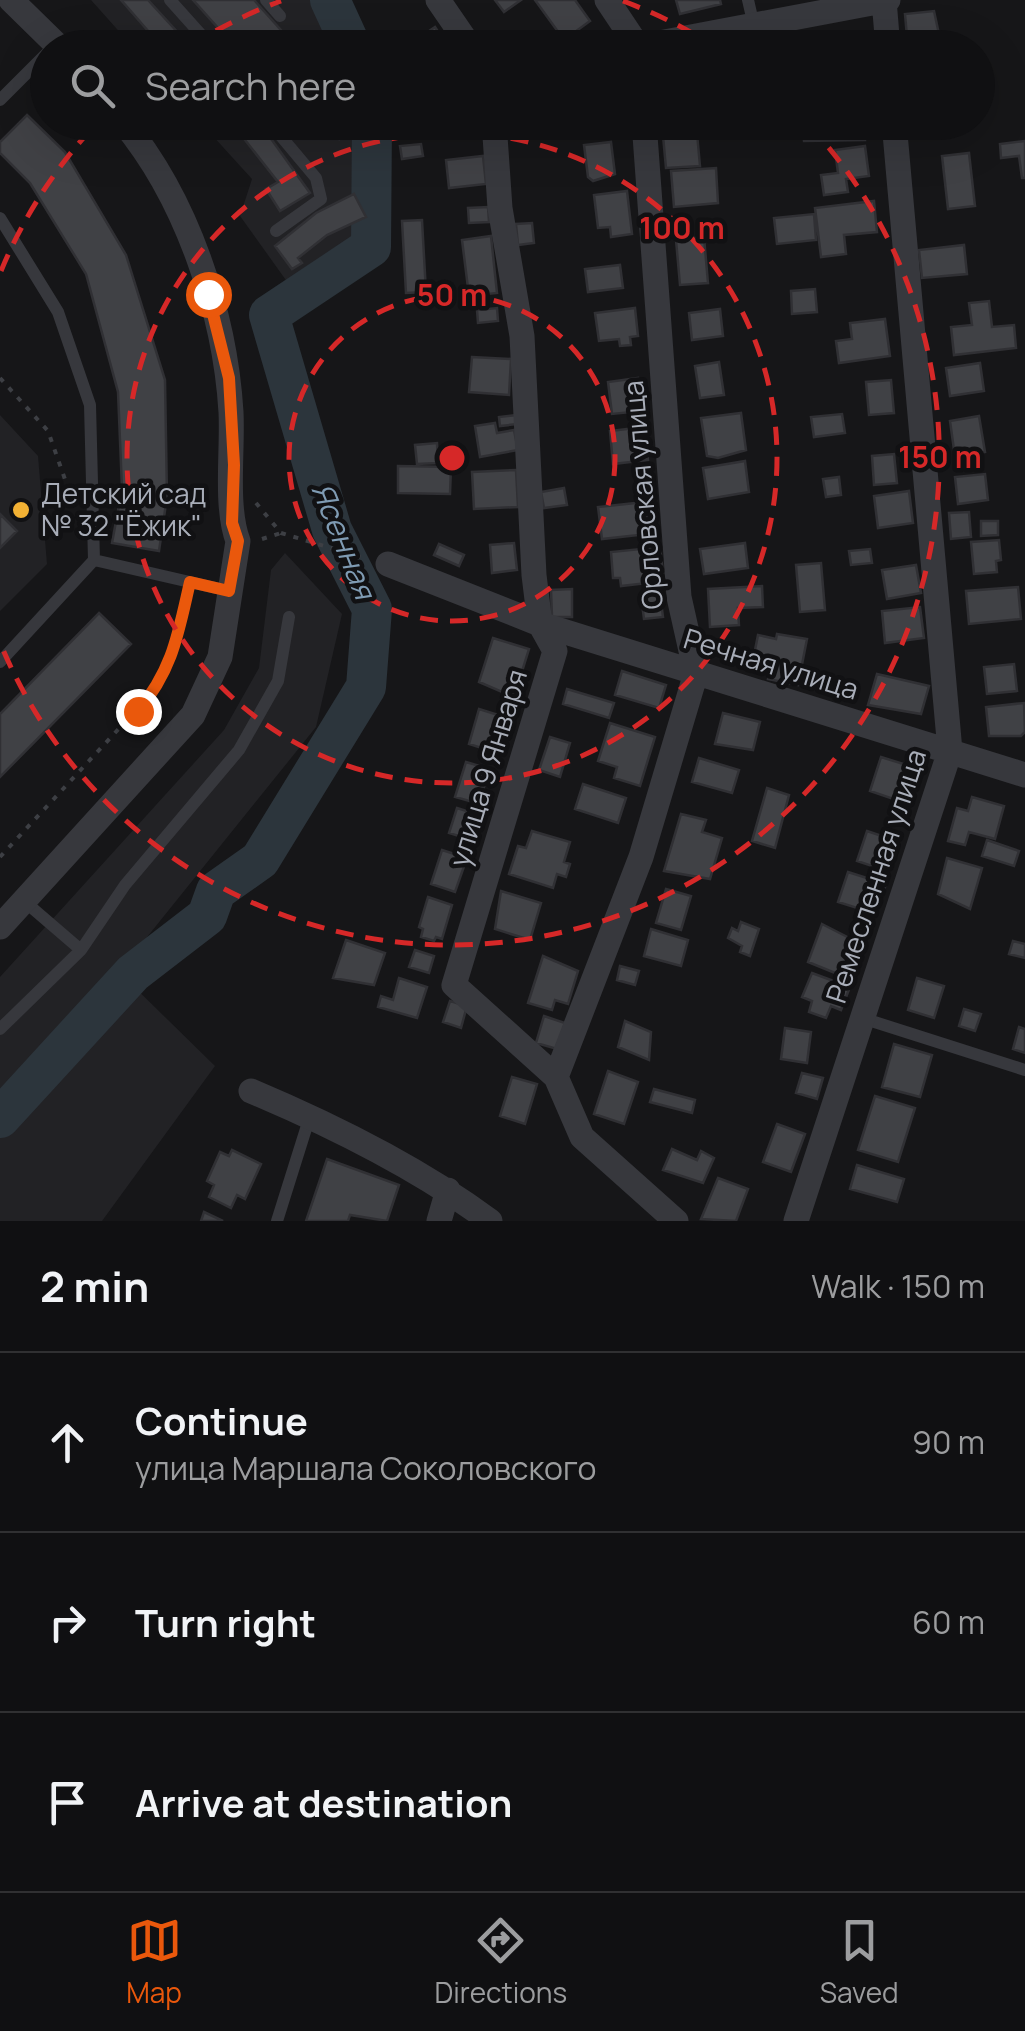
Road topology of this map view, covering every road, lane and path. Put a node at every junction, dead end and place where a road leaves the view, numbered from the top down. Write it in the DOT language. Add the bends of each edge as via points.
graph roads {
  1 [pos="11,0"];
  2 [pos="170,0"];
  3 [pos="266,0"];
  4 [pos="438,0"];
  5 [pos="607,0"];
  6 [pos="748,0"];
  7 [pos="885,0"];
  8 [pos="280,16"];
  9 [pos="754,26"];
  10 [pos="38,30"];
  11 [pos="197,30"];
  12 [pos="459,30"];
  13 [pos="627,30"];
  14 [pos="732,30"];
  15 [pos="887,30"];
  16 [pos="30,71"];
  17 [pos="0,100"];
  18 [pos="138,140"];
  19 [pos="284,140"];
  20 [pos="495,140"];
  21 [pos="645,140"];
  22 [pos="896,140"];
  23 [pos="0,218"];
  24 [pos="276,231"];
  25 [pos="0,378"];
  26 [pos="74,505"];
  27 [pos="281,533"];
  28 [pos="94,560"];
  29 [pos="378,562"];
  30 [pos="190,582"];
  31 [pos="229,591"];
  32 [pos="288,616"];
  33 [pos="540,624"];
  34 [pos="0,662"];
  35 [pos="696,673"];
  36 [pos="950,750"];
  37 [pos="1025,775"];
  38 [pos="0,857"];
  39 [pos="24,901"];
  40 [pos="0,927"];
  41 [pos="81,950"];
  42 [pos="862,1018"];
  43 [pos="0,1029"];
  44 [pos="1025,1070"];
  45 [pos="556,1077"];
  46 [pos="250,1091"];
  47 [pos="310,1116"];
  48 [pos="448,1190"];
  49 [pos="278,1221"];
  50 [pos="438,1221"];
  51 [pos="490,1221"];
  52 [pos="676,1221"];
  53 [pos="796,1221"];
  1 -- 10 [label="street"];
  2 -- 11 [label="lane"];
  3 -- 8 [label="lane"];
  4 -- 12 [label="street"];
  5 -- 13 [label="street"];
  6 -- 9 [label="lane"];
  7 -- 9 [label="street"];
  7 -- 15 [label="street"];
  9 -- 14 [label="street"];
  16 -- 17 [label="lane"];
  18 -- 31 [label="street" via="174,203 208,294 229,378 238,541"];
  19 -- 24 [label="lane" via="316,178 321,199"];
  20 -- 33 [label="street, улица 9 Января" via="522,336"];
  21 -- 35 [label="street, Орловская улица" via="678,597"];
  22 -- 36 [label="street, Ремесленная улица"];
  23 -- 28 [label="lane" via="58,312 90,406"];
  25 -- 26 [label="path" via="48,431"];
  27 -- 29 [label="path"];
  28 -- 30 [label="lane"];
  28 -- 34 [label="lane"];
  29 -- 33 [label="street, Речная улица"];
  30 -- 31 [label="lane"];
  30 -- 38 [label="path" via="163,681"];
  31 -- 39 [label="street" via="220,657 193,715"];
  32 -- 41 [label="lane" via="278,681 239,750 125,884"];
  33 -- 35 [label="street, Речная улица"];
  33 -- 45 [label="street, улица 9 Января" via="554,650 454,985"];
  35 -- 36 [label="street, Речная улица"];
  35 -- 45 [label="street, Орловская улица" via="642,857"];
  36 -- 37 [label="street, Речная улица"];
  36 -- 42 [label="street, Ремесленная улица"];
  39 -- 40 [label="street"];
  39 -- 41 [label="lane"];
  41 -- 43 [label="lane"];
  42 -- 44 [label="lane"];
  42 -- 53 [label="street, Ремесленная улица"];
  45 -- 52 [label="street, улица 9 Января" via="582,1137"];
  46 -- 47 [label="street"];
  47 -- 48 [label="street"];
  47 -- 49 [label="lane"];
  48 -- 50 [label="street"];
  48 -- 51 [label="street"];
}
